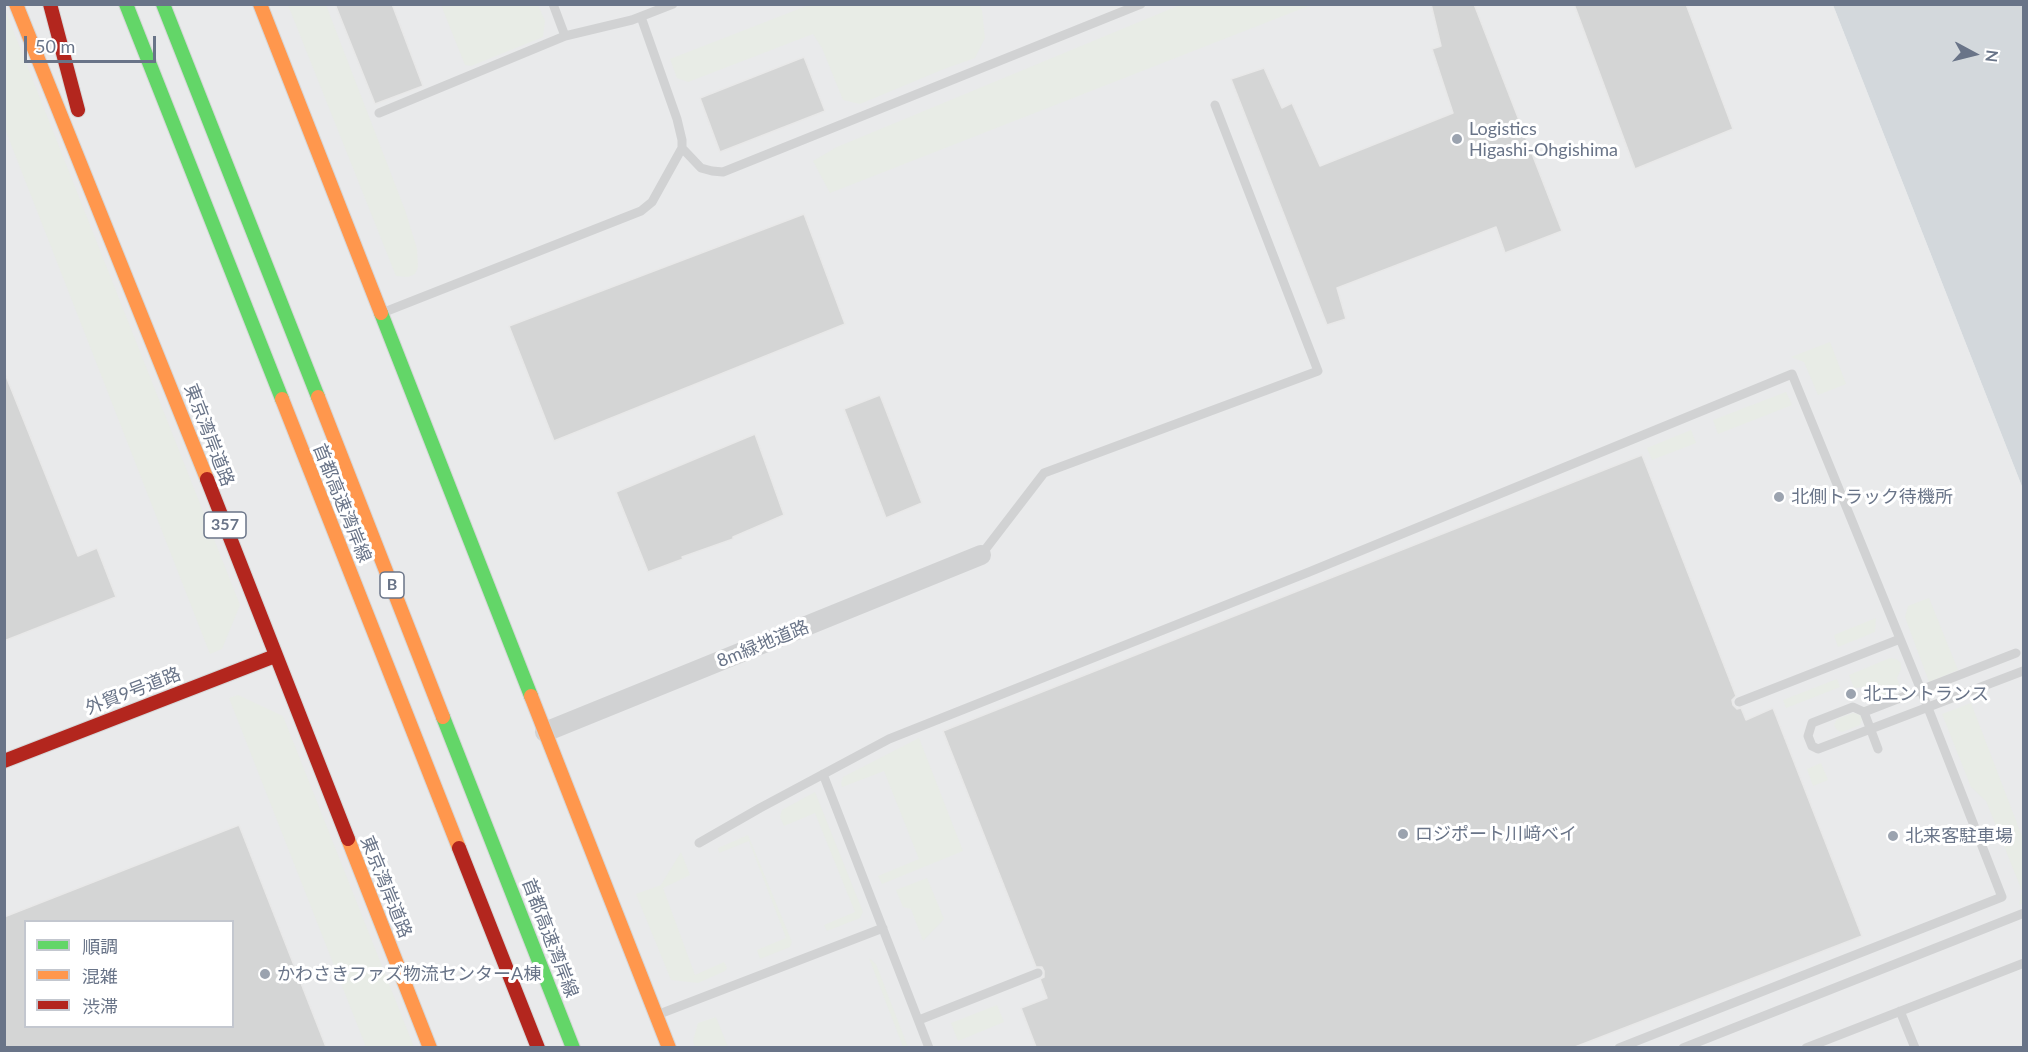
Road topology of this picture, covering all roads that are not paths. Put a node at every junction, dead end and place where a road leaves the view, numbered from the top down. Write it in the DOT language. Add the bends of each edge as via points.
graph roads {
  1 [pos="16,4"];
  2 [pos="50,4"];
  3 [pos="126,4"];
  4 [pos="163,4"];
  5 [pos="260,4"];
  6 [pos="553,4"];
  7 [pos="673,4"];
  8 [pos="1141,4"];
  9 [pos="641,17"];
  10 [pos="565,36"];
  11 [pos="1215,105"];
  12 [pos="379,114"];
  13 [pos="82,122"];
  14 [pos="682,148"];
  15 [pos="95,163"];
  16 [pos="380,313"];
  17 [pos="156,349"];
  18 [pos="981,555"];
  19 [pos="1900,639"];
  20 [pos="2016,653"];
  21 [pos="275,656"];
  22 [pos="2023,672"];
  23 [pos="1921,690"];
  24 [pos="1739,702"];
  25 [pos="1927,708"];
  26 [pos="1864,712"];
  27 [pos="1871,729"];
  28 [pos="545,732"];
  29 [pos="1878,749"];
  30 [pos="4,761"];
  31 [pos="823,774"];
  32 [pos="699,843"];
  33 [pos="2024,913"];
  34 [pos="883,928"];
  35 [pos="2024,963"];
  36 [pos="1038,974"];
  37 [pos="1900,1011"];
  38 [pos="656,1015"];
  39 [pos="919,1020"];
  40 [pos="430,1047"];
  41 [pos="538,1047"];
  42 [pos="573,1047"];
  43 [pos="669,1047"];
  44 [pos="929,1047"];
  45 [pos="1619,1047"];
  46 [pos="1683,1047"];
  47 [pos="1806,1047"];
  48 [pos="1915,1047"];
  1 -- 17 [label="main road, 東京湾岸道路 / 357"];
  2 -- 13 [label="main road"];
  3 -- 41 [label="main road, 首都高速湾岸線 / B"];
  4 -- 42 [label="main road, 首都高速湾岸線 / B"];
  5 -- 16 [label="main road"];
  6 -- 10 [label="lane"];
  7 -- 9 [label="lane"];
  8 -- 14 [label="lane" via="723,172 701,168"];
  9 -- 10 [label="lane"];
  9 -- 14 [label="lane" via="677,119"];
  10 -- 12 [label="lane"];
  11 -- 18 [label="lane" via="1318,371 1044,473"];
  14 -- 16 [label="lane" via="652,202 641,211"];
  15 -- 17 [label="main road"];
  16 -- 28 [label="main road"];
  17 -- 21 [label="main road, 東京湾岸道路 / 357"];
  18 -- 28 [label="street, 8m緑地道路"];
  19 -- 23 [label="lane"];
  19 -- 24 [label="lane"];
  19 -- 31 [label="lane" via="1792,374 889,739"];
  20 -- 23 [label="lane"];
  21 -- 30 [label="main road, 外貿9号道路"];
  21 -- 40 [label="main road, 東京湾岸道路 / 357"];
  22 -- 25 [label="lane"];
  23 -- 25 [label="lane"];
  23 -- 26 [label="lane"];
  25 -- 27 [label="lane"];
  25 -- 45 [label="lane" via="2002,897"];
  26 -- 27 [label="lane"];
  26 -- 27 [label="lane" via="1852,707 1812,723 1808,736 1812,746 1818,749"];
  27 -- 29 [label="lane"];
  28 -- 38 [label="main road"];
  31 -- 32 [label="lane"];
  31 -- 34 [label="lane"];
  33 -- 46 [label="lane"];
  34 -- 38 [label="lane"];
  34 -- 39 [label="lane"];
  35 -- 37 [label="lane"];
  36 -- 39 [label="lane"];
  37 -- 47 [label="lane"];
  37 -- 48 [label="lane"];
  38 -- 43 [label="main road"];
  39 -- 44 [label="lane"];
}
